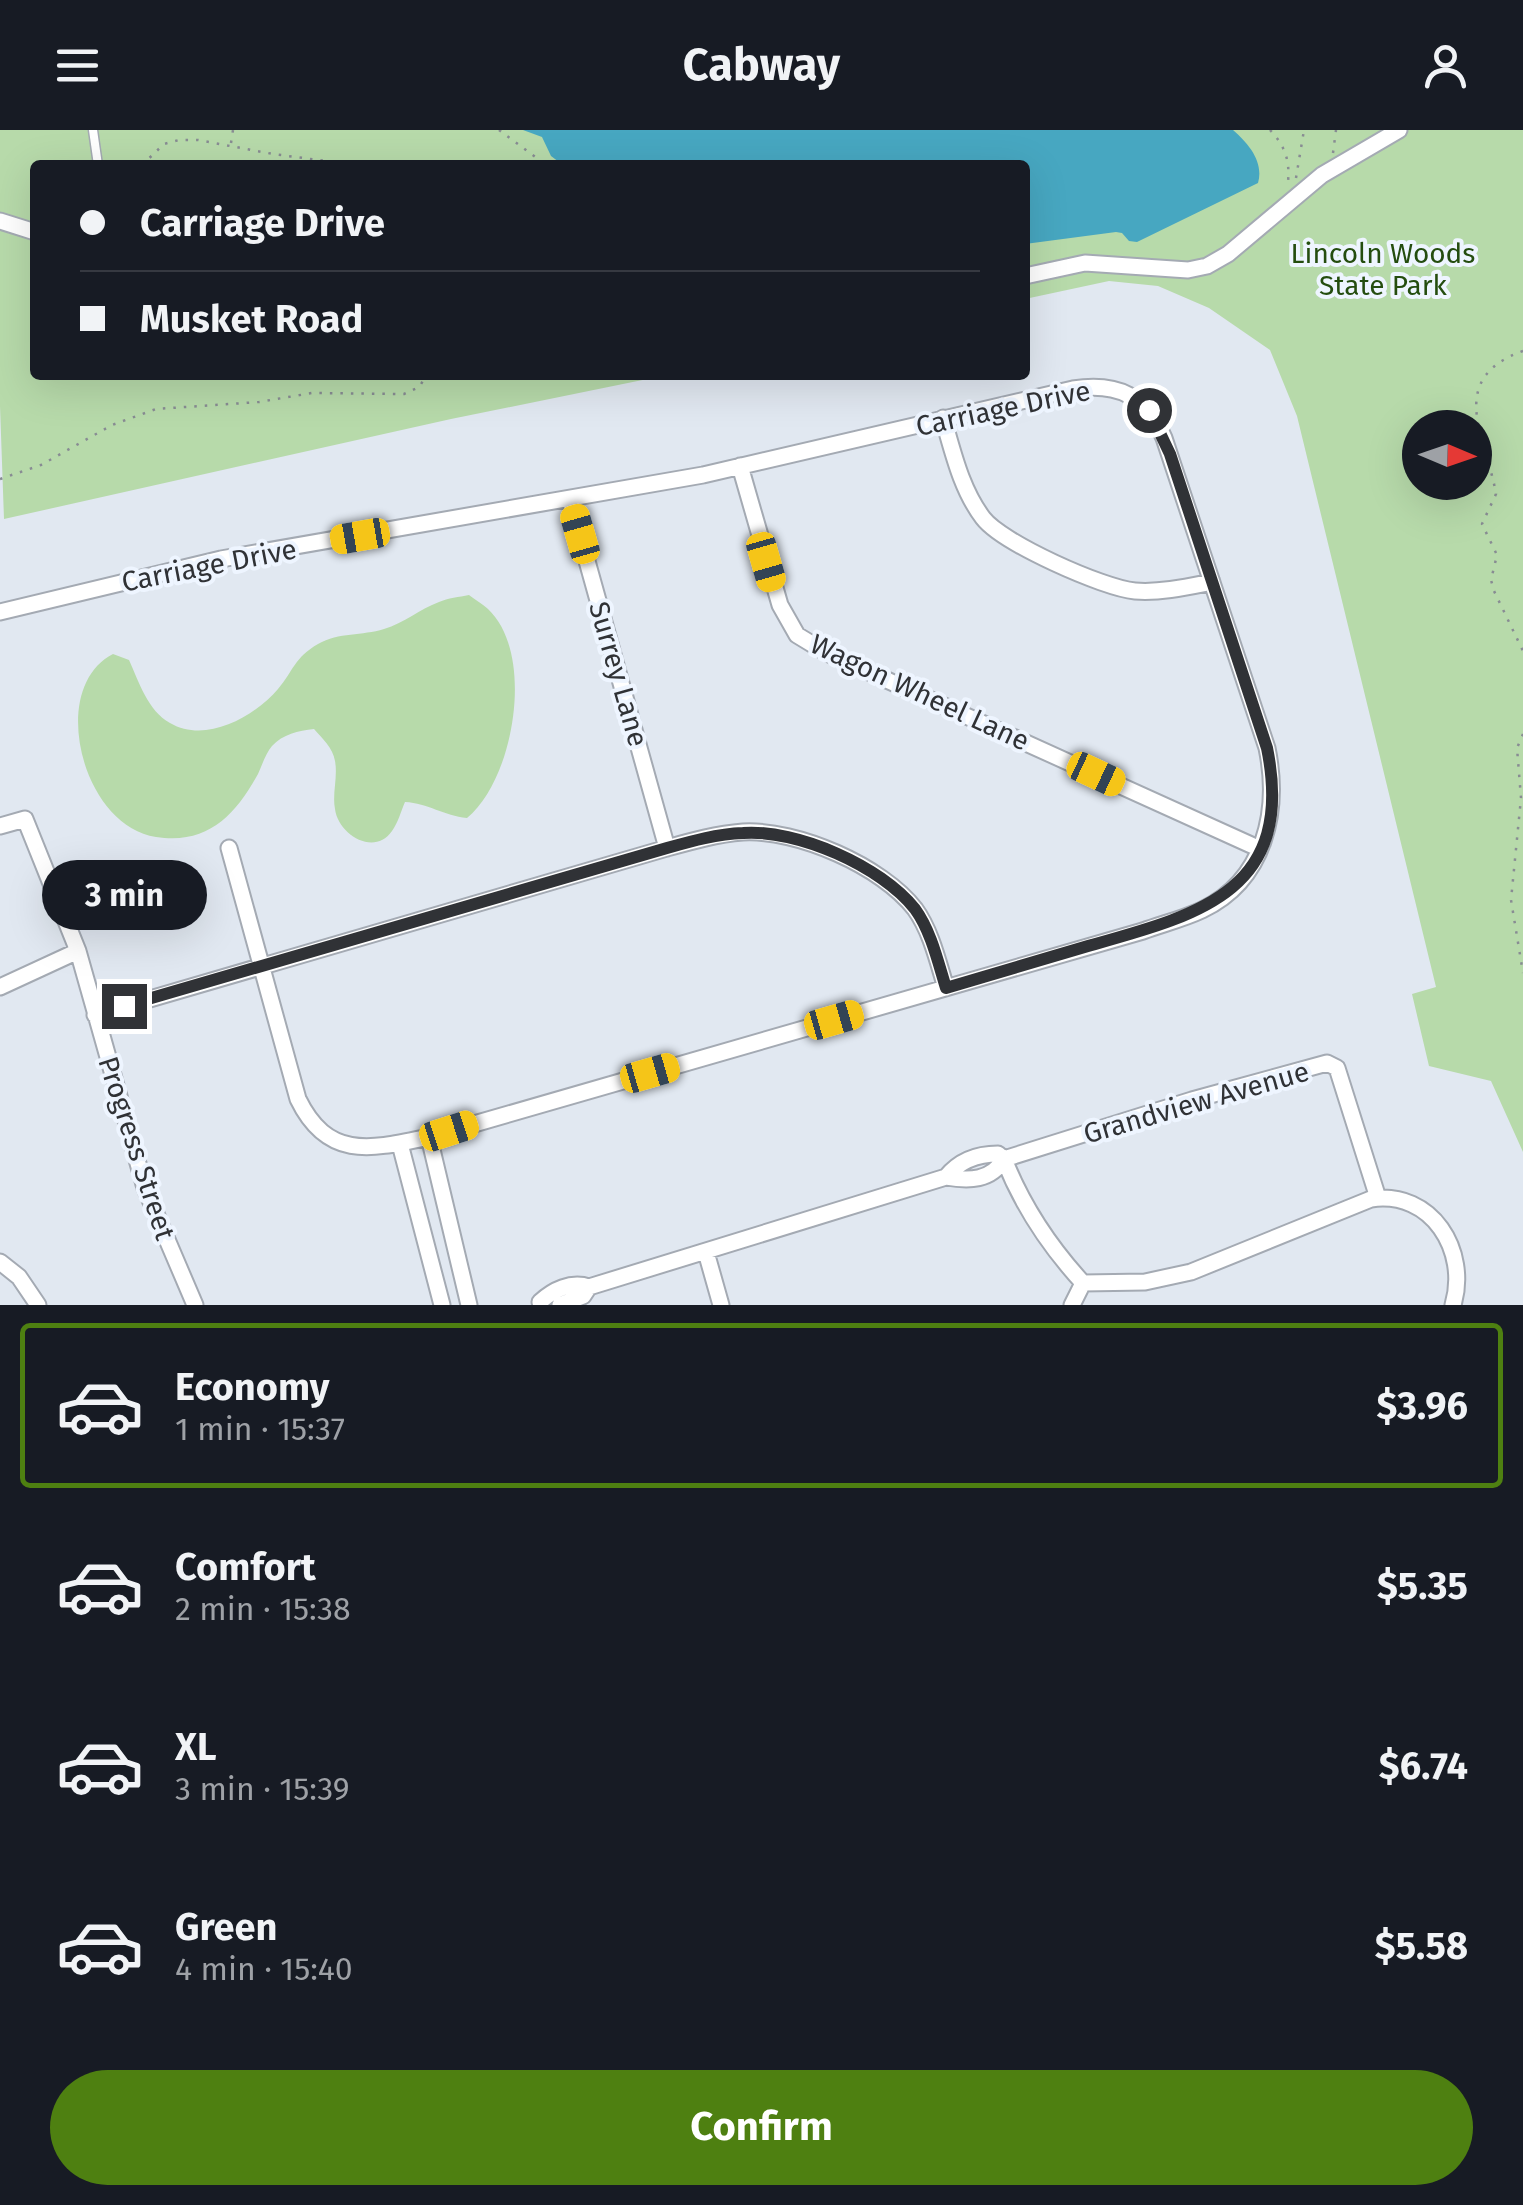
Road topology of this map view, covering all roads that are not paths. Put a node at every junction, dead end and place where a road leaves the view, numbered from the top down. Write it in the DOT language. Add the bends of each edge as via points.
graph roads {
  1 [pos="92,130"];
  2 [pos="1398,130"];
  3 [pos="97,160"];
  4 [pos="0,222"];
  5 [pos="30,231"];
  6 [pos="1030,275"];
  7 [pos="943,418"];
  8 [pos="740,466"];
  9 [pos="570,500"];
  10 [pos="1212,582"];
  11 [pos="0,612"];
  12 [pos="0,826"];
  13 [pos="229,848"];
  14 [pos="667,848"];
  15 [pos="1260,849"];
  16 [pos="78,952"];
  17 [pos="264,966"];
  18 [pos="0,987"];
  19 [pos="946,988"];
  20 [pos="95,1014"];
  21 [pos="429,1137"];
  22 [pos="400,1144"];
  23 [pos="1004,1160"];
  24 [pos="1378,1198"];
  25 [pos="706,1252"];
  26 [pos="0,1262"];
  27 [pos="1082,1283"];
  28 [pos="589,1286"];
  29 [pos="534,1304"];
  30 [pos="38,1305"];
  31 [pos="195,1305"];
  32 [pos="442,1305"];
  33 [pos="468,1305"];
  34 [pos="559,1305"];
  35 [pos="721,1305"];
  36 [pos="1072,1305"];
  37 [pos="1453,1305"];
  1 -- 3 [label="lane"];
  2 -- 6 [label="street" via="1331,169 1228,254 1197,269 1085,263"];
  4 -- 5 [label="street"];
  7 -- 8 [label="street, Carriage Drive"];
  7 -- 10 [label="street" via="970,498 1002,536 1127,590"];
  7 -- 10 [label="street, Carriage Drive" via="1093,386 1126,391 1149,410 1164,438"];
  8 -- 9 [label="street, Carriage Drive"];
  8 -- 15 [label="street, Wagon Wheel Lane" via="774,591 798,635"];
  9 -- 11 [label="street, Carriage Drive" via="221,560"];
  9 -- 14 [label="street, Surrey Lane"];
  10 -- 15 [label="street, Carriage Drive" via="1272,773 1270,822"];
  12 -- 16 [label="street, Progress Street" via="25,820"];
  13 -- 17 [label="street, Carriage Drive"];
  14 -- 17 [label="street"];
  14 -- 19 [label="street" via="745,832 785,835 876,874 923,922"];
  15 -- 19 [label="street, Carriage Drive" via="1236,887 1202,910"];
  16 -- 18 [label="street"];
  16 -- 20 [label="street, Progress Street"];
  17 -- 20 [label="street"];
  17 -- 22 [label="street, Carriage Drive" via="298,1098 314,1126 349,1146"];
  19 -- 21 [label="street, Carriage Drive"];
  20 -- 31 [label="street, Progress Street" via="145,1188"];
  21 -- 22 [label="street, Carriage Drive"];
  21 -- 33 [label="street"];
  22 -- 32 [label="street"];
  23 -- 24 [label="street, Grandview Avenue" via="1255,1081 1333,1064"];
  23 -- 25 [label="street, Grandview Avenue" via="980,1178 946,1177"];
  23 -- 27 [label="street" via="1039,1226"];
  24 -- 27 [label="street" via="1192,1272 1144,1282"];
  24 -- 37 [label="street" via="1412,1204 1446,1233 1458,1266"];
  25 -- 28 [label="street, Grandview Avenue"];
  25 -- 35 [label="street"];
  26 -- 30 [label="street"];
  27 -- 36 [label="street"];
  28 -- 29 [label="street, Grandview Avenue" via="565,1287"];
  28 -- 34 [label="street, Grandview Avenue" via="584,1296"];
  29 -- 34 [label="street, Grandview Avenue"];
}
